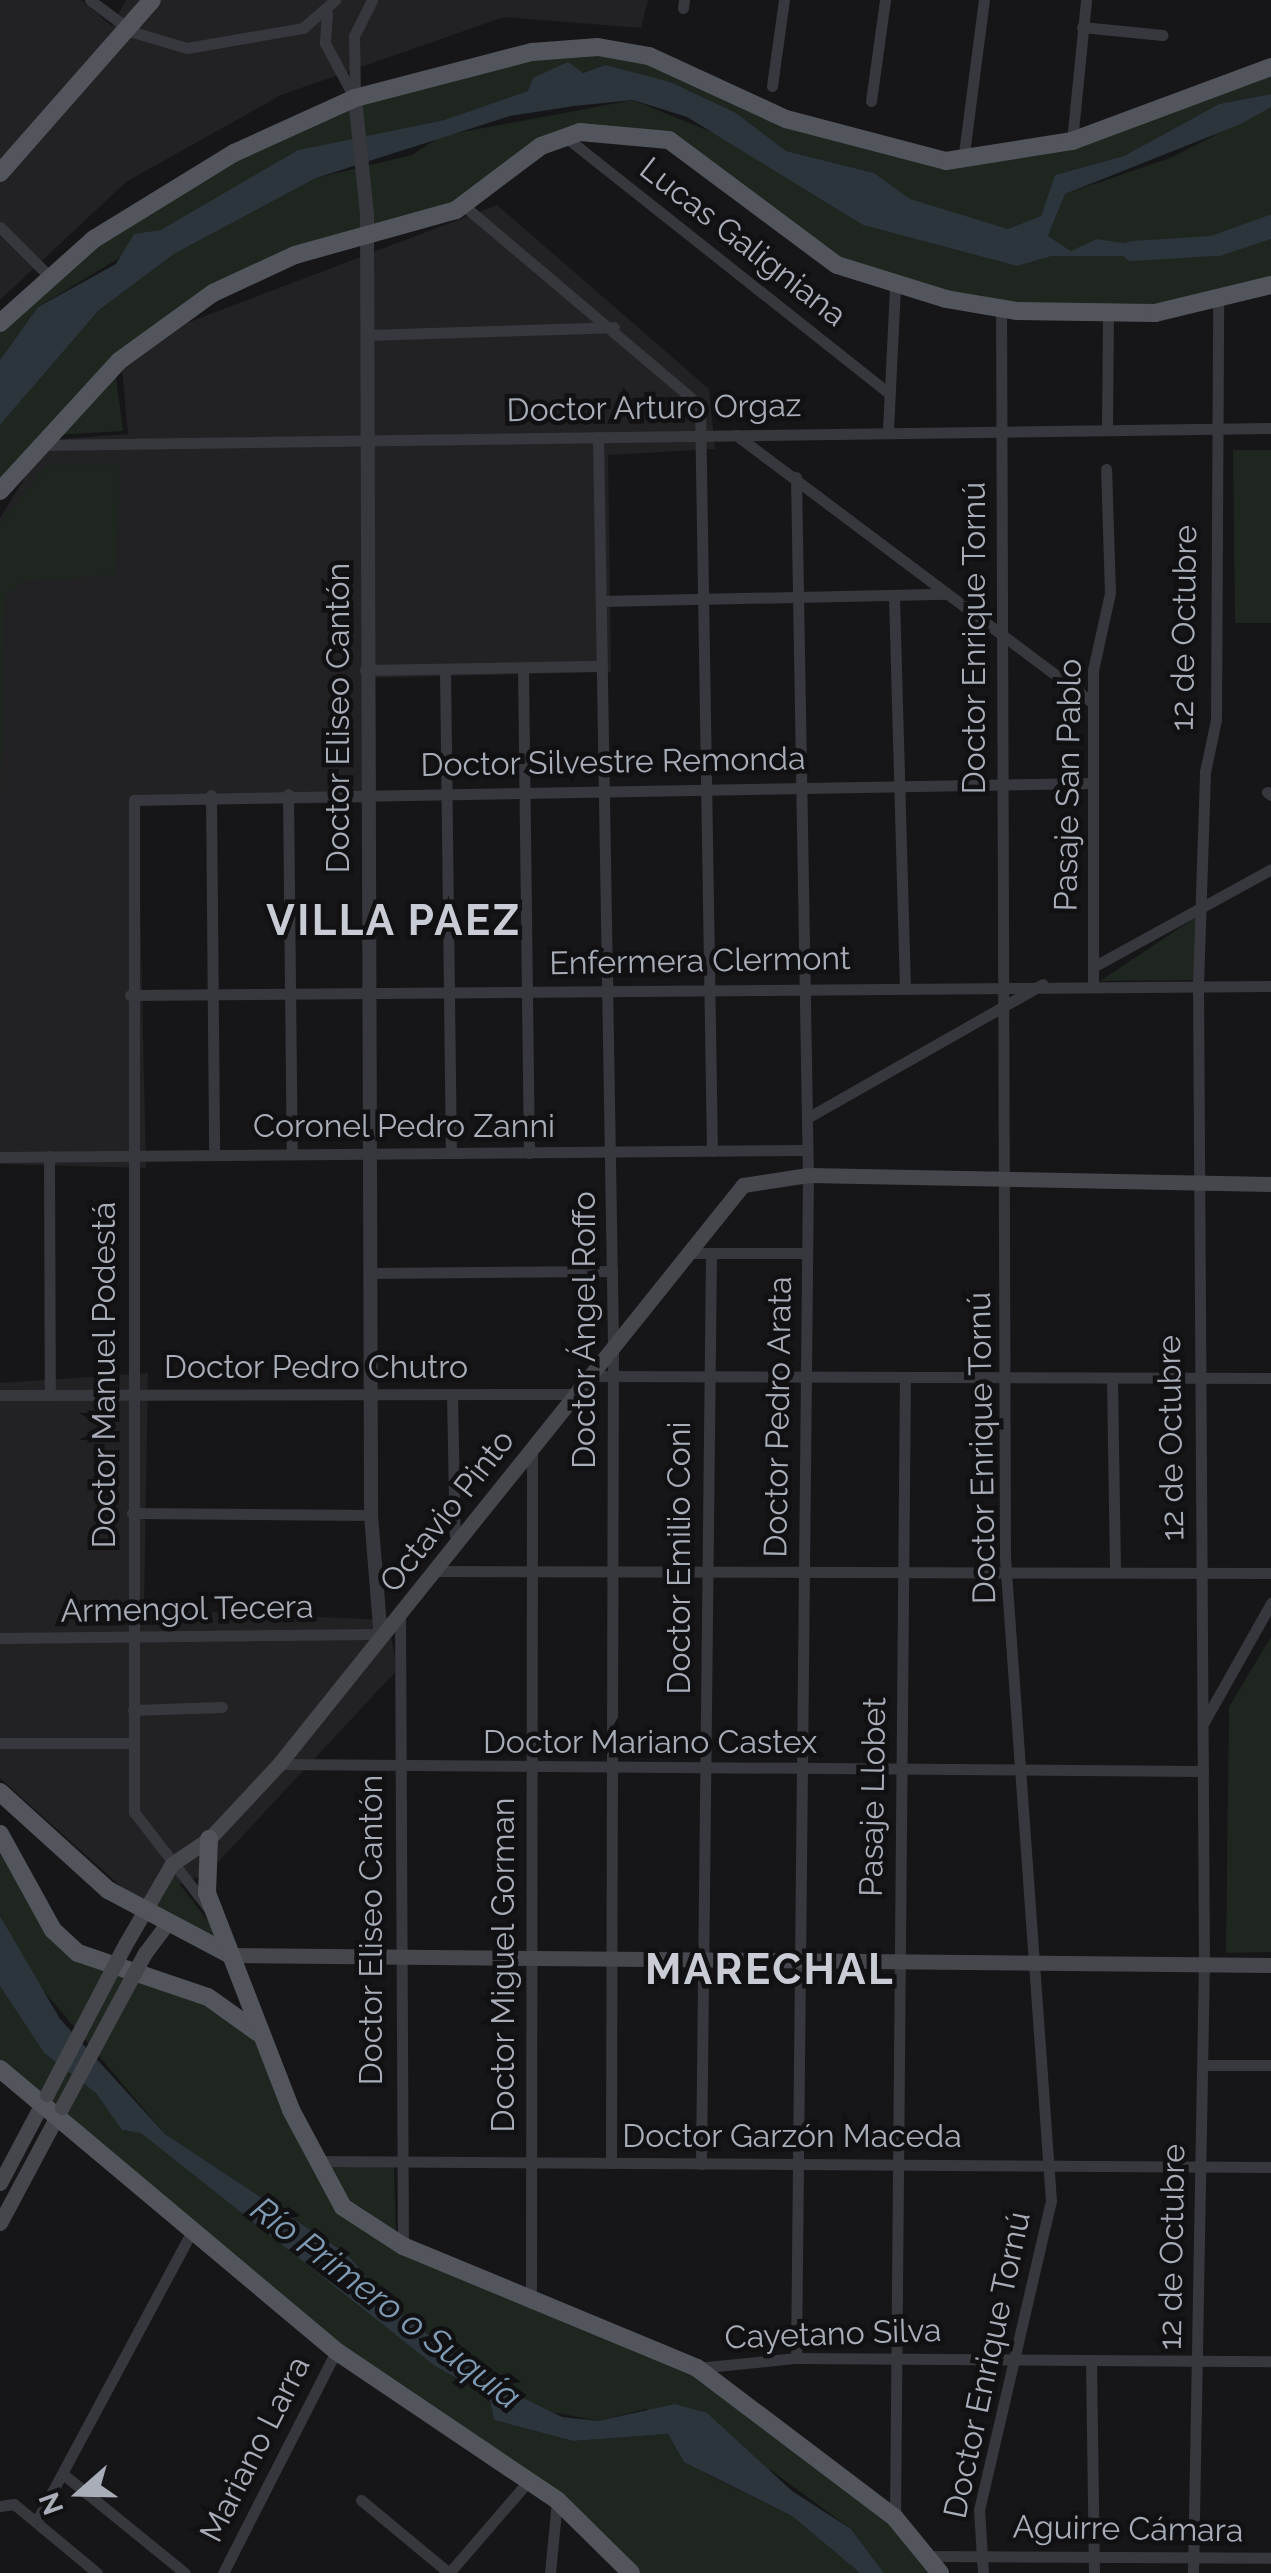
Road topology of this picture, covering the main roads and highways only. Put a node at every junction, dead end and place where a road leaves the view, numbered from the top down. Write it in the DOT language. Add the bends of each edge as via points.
graph roads {
  1 [pos="152,0"];
  2 [pos="1271,67"];
  3 [pos="0,173"];
  4 [pos="1271,285"];
  5 [pos="0,323"];
  6 [pos="0,491"];
  7 [pos="1271,1184"];
  8 [pos="0,1792"];
  9 [pos="0,1834"];
  10 [pos="209,1839"];
  11 [pos="140,1912"];
  12 [pos="165,1926"];
  13 [pos="231,1956"];
  14 [pos="1271,1965"];
  15 [pos="265,2040"];
  16 [pos="0,2069"];
  17 [pos="51,2106"];
  18 [pos="0,2183"];
  19 [pos="0,2224"];
  20 [pos="632,2573"];
  21 [pos="940,2573"];
  1 -- 3 [label="main road" via="132,32"];
  2 -- 5 [label="main road" via="1072,142 963,161 786,119 695,72 598,47 532,52 357,105 216,164 50,277"];
  4 -- 6 [label="main road" via="1218,303 1108,312 1001,310 895,286 823,257 669,140 636,131 563,135 463,205 367,224 274,263 166,324 38,445"];
  7 -- 10 [label="main road, Octavio Pinto" via="808,1175 743,1185 681,1253 279,1764"];
  8 -- 11 [label="main road"];
  9 -- 15 [label="main road" via="53,1930 78,1953 208,1997"];
  10 -- 11 [label="main road, Octavio Pinto" via="172,1864"];
  10 -- 13 [label="main road" via="204,1874"];
  11 -- 12 [label="main road"];
  11 -- 17 [label="main road, Octavio Pinto, bridge"];
  12 -- 13 [label="main road"];
  12 -- 17 [label="main road, bridge"];
  13 -- 14 [label="main road" via="397,1963"];
  13 -- 15 [label="main road"];
  15 -- 21 [label="main road" via="314,2161 343,2207 403,2246 696,2368 895,2518"];
  16 -- 17 [label="main road"];
  17 -- 18 [label="main road"];
  17 -- 19 [label="main road"];
  17 -- 20 [label="main road" via="336,2350 530,2479"];
}
